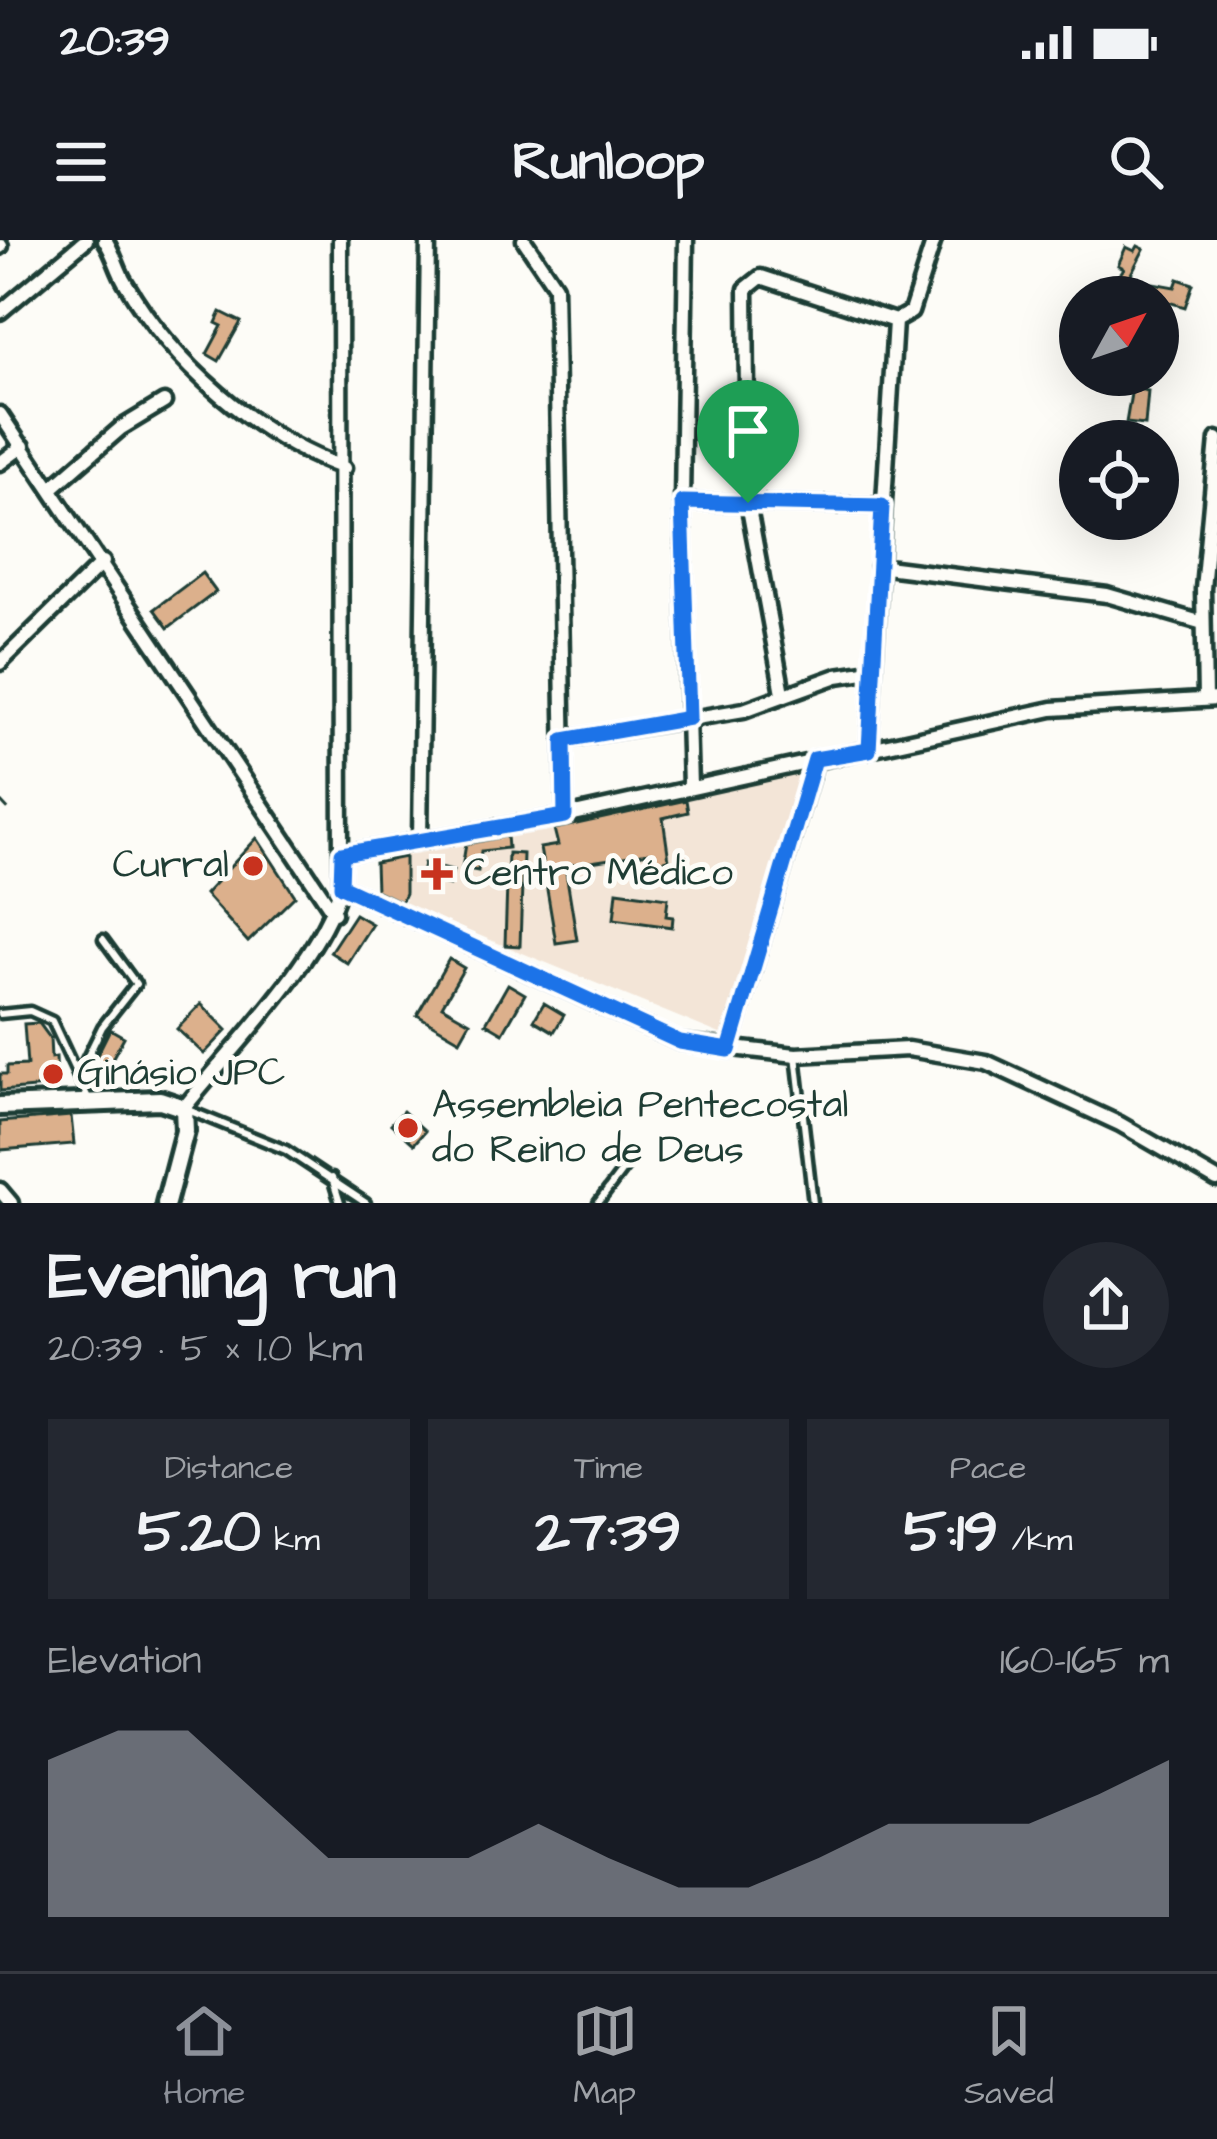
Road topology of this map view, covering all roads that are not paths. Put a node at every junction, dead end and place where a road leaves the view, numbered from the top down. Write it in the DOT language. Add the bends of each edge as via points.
graph roads {
  1 [pos="86,240"];
  2 [pos="105,240"];
  3 [pos="340,240"];
  4 [pos="428,240"];
  5 [pos="524,240"];
  6 [pos="686,240"];
  7 [pos="934,240"];
  8 [pos="0,312"];
  9 [pos="895,321"];
  10 [pos="164,402"];
  11 [pos="0,414"];
  12 [pos="1217,440"];
  13 [pos="23,446"];
  14 [pos="0,463"];
  15 [pos="344,468"];
  16 [pos="52,488"];
  17 [pos="682,502"];
  18 [pos="748,503"];
  19 [pos="882,506"];
  20 [pos="103,562"];
  21 [pos="878,566"];
  22 [pos="1203,623"];
  23 [pos="0,664"];
  24 [pos="872,671"];
  25 [pos="784,694"];
  26 [pos="1211,699"];
  27 [pos="689,718"];
  28 [pos="564,740"];
  29 [pos="869,750"];
  30 [pos="815,759"];
  31 [pos="689,787"];
  32 [pos="565,816"];
  33 [pos="420,841"];
  34 [pos="342,854"];
  35 [pos="341,886"];
  36 [pos="334,913"];
  37 [pos="103,939"];
  38 [pos="0,1014"];
  39 [pos="729,1050"];
  40 [pos="796,1055"];
  41 [pos="79,1076"];
  42 [pos="89,1102"];
  43 [pos="0,1106"];
  44 [pos="184,1108"];
  45 [pos="632,1158"];
  46 [pos="331,1176"];
  47 [pos="1217,1180"];
  48 [pos="0,1190"];
  49 [pos="11,1203"];
  50 [pos="166,1203"];
  51 [pos="340,1203"];
  52 [pos="365,1203"];
  53 [pos="598,1203"];
  54 [pos="813,1203"];
  1 -- 8 [label="street"];
  2 -- 15 [label="street" via="124,281 183,359 233,406"];
  3 -- 15 [label="street"];
  4 -- 33 [label="street"];
  5 -- 28 [label="street" via="555,286"];
  6 -- 17 [label="street"];
  7 -- 9 [label="street" via="911,312"];
  9 -- 18 [label="street" via="752,279 745,325"];
  9 -- 19 [label="street"];
  10 -- 16 [label="street"];
  11 -- 13 [label="street"];
  12 -- 22 [label="street"];
  13 -- 14 [label="street"];
  13 -- 16 [label="street"];
  15 -- 34 [label="street"];
  16 -- 20 [label="street"];
  17 -- 18 [label="street"];
  17 -- 27 [label="street"];
  18 -- 19 [label="street"];
  18 -- 25 [label="street"];
  19 -- 21 [label="street"];
  20 -- 23 [label="street"];
  20 -- 36 [label="street"];
  21 -- 22 [label="street" via="1107,595"];
  21 -- 24 [label="street"];
  22 -- 26 [label="street"];
  24 -- 25 [label="street"];
  24 -- 29 [label="street"];
  25 -- 27 [label="street"];
  26 -- 29 [label="street" via="1052,710"];
  27 -- 28 [label="street"];
  27 -- 31 [label="street"];
  28 -- 32 [label="street"];
  29 -- 30 [label="street"];
  30 -- 31 [label="street"];
  30 -- 39 [label="street"];
  31 -- 32 [label="street"];
  32 -- 33 [label="street"];
  33 -- 34 [label="street"];
  34 -- 35 [label="street"];
  35 -- 36 [label="street"];
  35 -- 39 [label="street" via="680,1042"];
  36 -- 44 [label="street"];
  37 -- 41 [label="lane" via="136,987 102,1027"];
  38 -- 41 [label="lane" via="30,1011 52,1021"];
  39 -- 40 [label="street"];
  40 -- 47 [label="street" via="908,1049 986,1062"];
  40 -- 54 [label="lane"];
  41 -- 42 [label="lane"];
  42 -- 43 [label="main road"];
  42 -- 44 [label="main road" via="160,1100"];
  44 -- 46 [label="lane"];
  44 -- 50 [label="main road"];
  45 -- 53 [label="lane"];
  46 -- 51 [label="lane"];
  46 -- 52 [label="lane"];
  48 -- 49 [label="street"];
}
